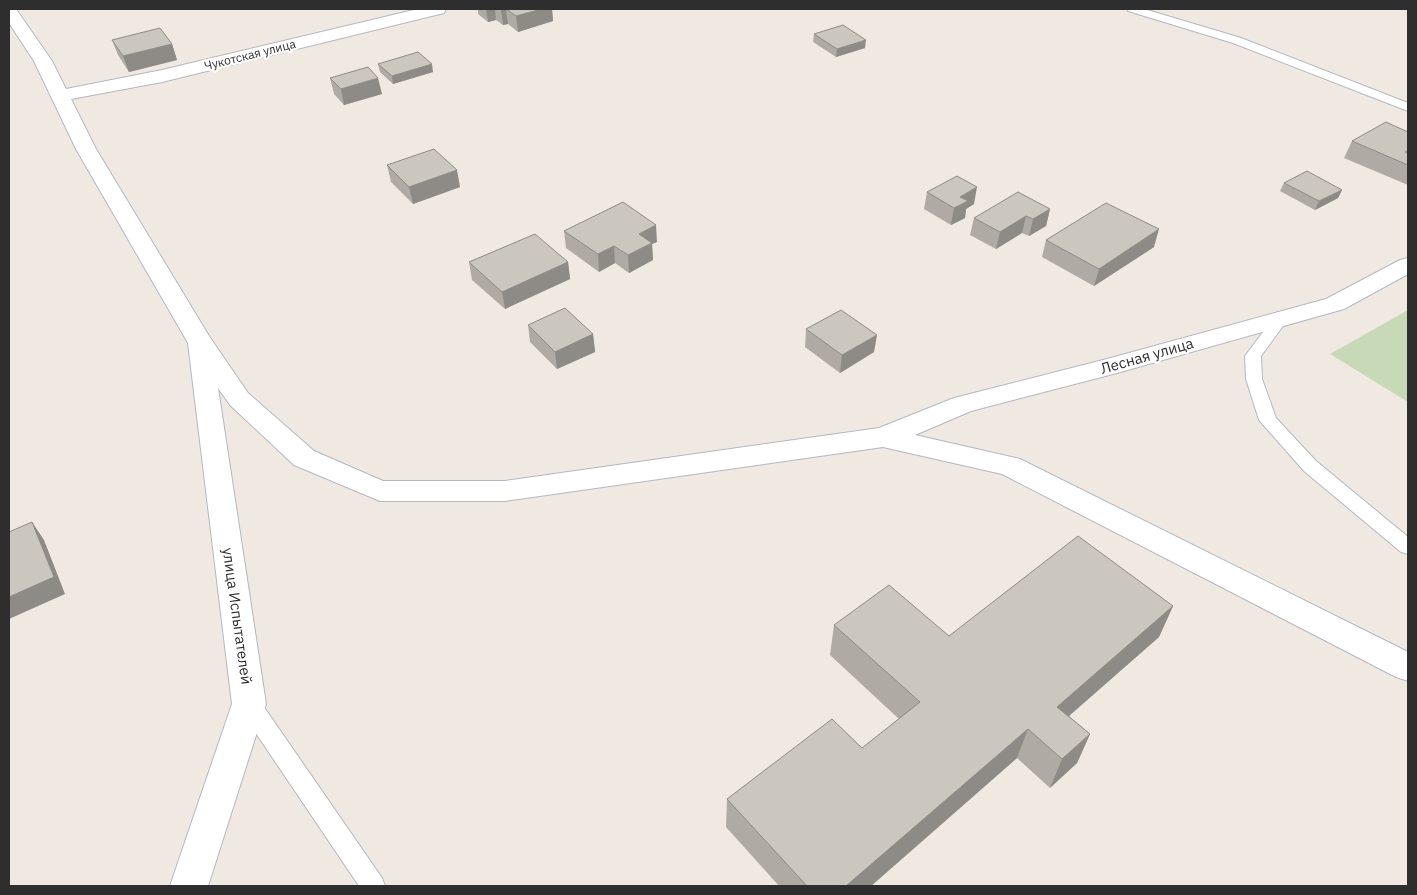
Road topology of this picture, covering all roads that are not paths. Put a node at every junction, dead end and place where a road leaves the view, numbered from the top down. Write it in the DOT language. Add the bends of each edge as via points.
graph roads {
  1 [pos="438,9"];
  2 [pos="1132,9"];
  3 [pos="9,12"];
  4 [pos="60,96"];
  5 [pos="1408,107"];
  6 [pos="1408,265"];
  7 [pos="1280,319"];
  8 [pos="198,338"];
  9 [pos="882,437"];
  10 [pos="1408,547"];
  11 [pos="1408,667"];
  12 [pos="249,704"];
  13 [pos="189,886"];
  14 [pos="373,886"];
  1 -- 4 [label="street, Чукотская улица" via="172,74"];
  2 -- 5 [label="lane" via="1165,16 1257,47"];
  3 -- 4 [label="street" via="43,61"];
  4 -- 8 [label="street" via="86,148"];
  6 -- 7 [label="street, Лесная улица" via="1335,304"];
  7 -- 9 [label="street, Лесная улица" via="1108,368 963,404"];
  7 -- 10 [label="lane" via="1253,356 1254,379 1268,420 1310,466"];
  8 -- 9 [label="street" via="239,399 304,458 380,492 505,491"];
  8 -- 12 [label="street, улица Испытателей"];
  9 -- 11 [label="street" via="1010,466"];
  12 -- 13 [label="street, улица Испытателей"];
  12 -- 14 [label="lane"];
}
